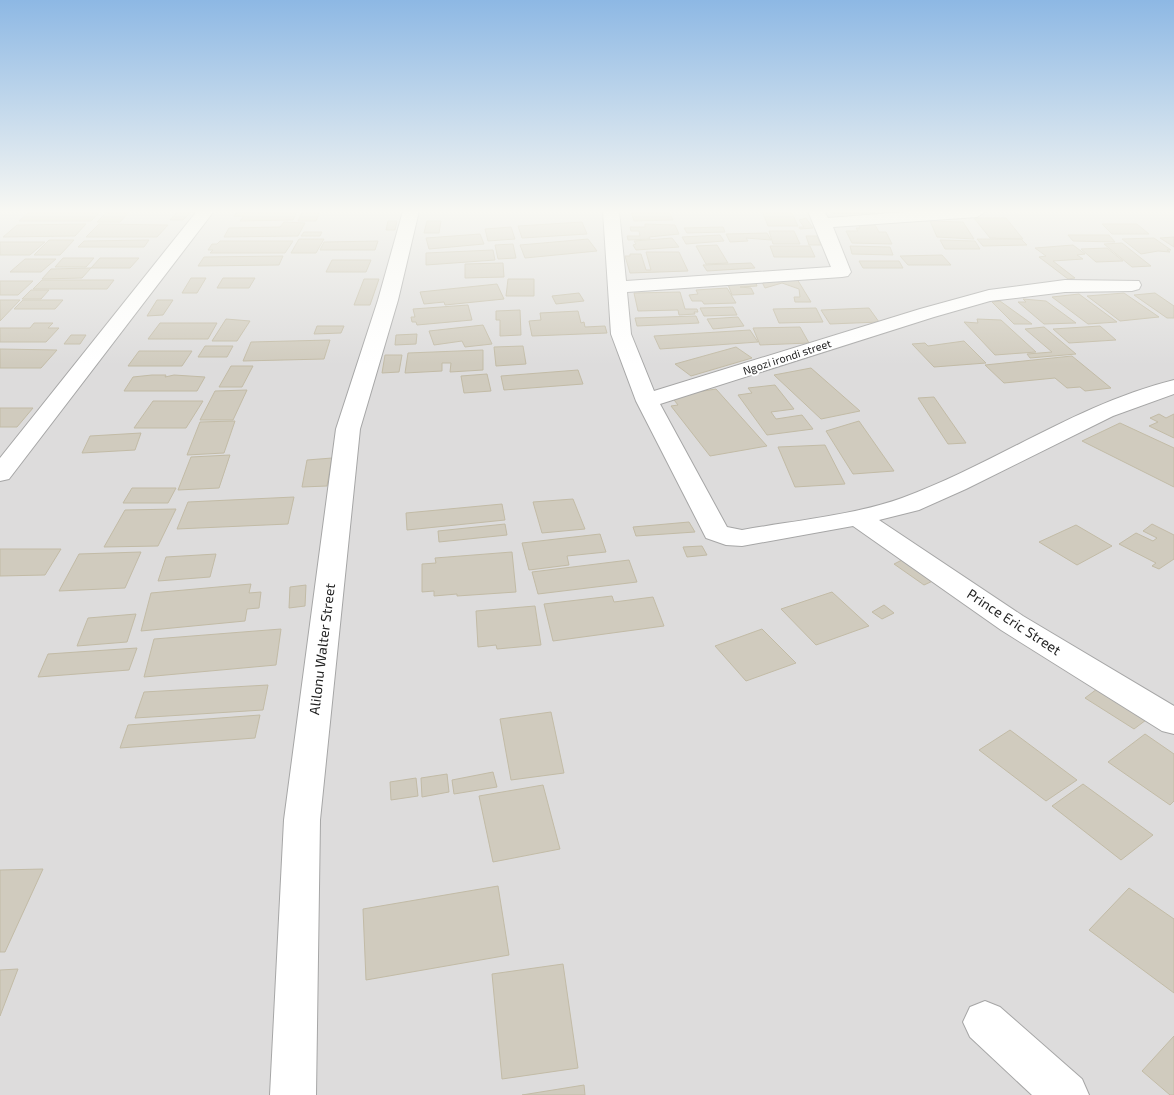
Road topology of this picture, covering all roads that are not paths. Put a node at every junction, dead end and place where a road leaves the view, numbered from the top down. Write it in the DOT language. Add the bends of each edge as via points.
graph roads {
  1 [pos="166,262"];
  2 [pos="398,262"];
  3 [pos="615,262"];
  4 [pos="838,262"];
  5 [pos="1132,285"];
  6 [pos="617,287"];
  7 [pos="1174,387"];
  8 [pos="647,401"];
  9 [pos="0,474"];
  10 [pos="858,517"];
  11 [pos="1172,718"];
  12 [pos="986,1022"];
  13 [pos="292,1095"];
  14 [pos="1066,1095"];
  1 -- 9 [label="street"];
  2 -- 13 [label="street, Alilonu Walter Street" via="348,430 302,820"];
  3 -- 6 [label="street"];
  4 -- 6 [label="street" via="842,272"];
  5 -- 8 [label="street, Ngozi irondi street" via="1065,286 989,296"];
  6 -- 8 [label="street" via="621,334"];
  7 -- 10 [label="street" via="1104,411 910,504"];
  8 -- 10 [label="street" via="716,532 726,537 742,538"];
  10 -- 11 [label="street, Prince Eric Street" via="1012,623"];
  12 -- 14 [label="street"];
}
